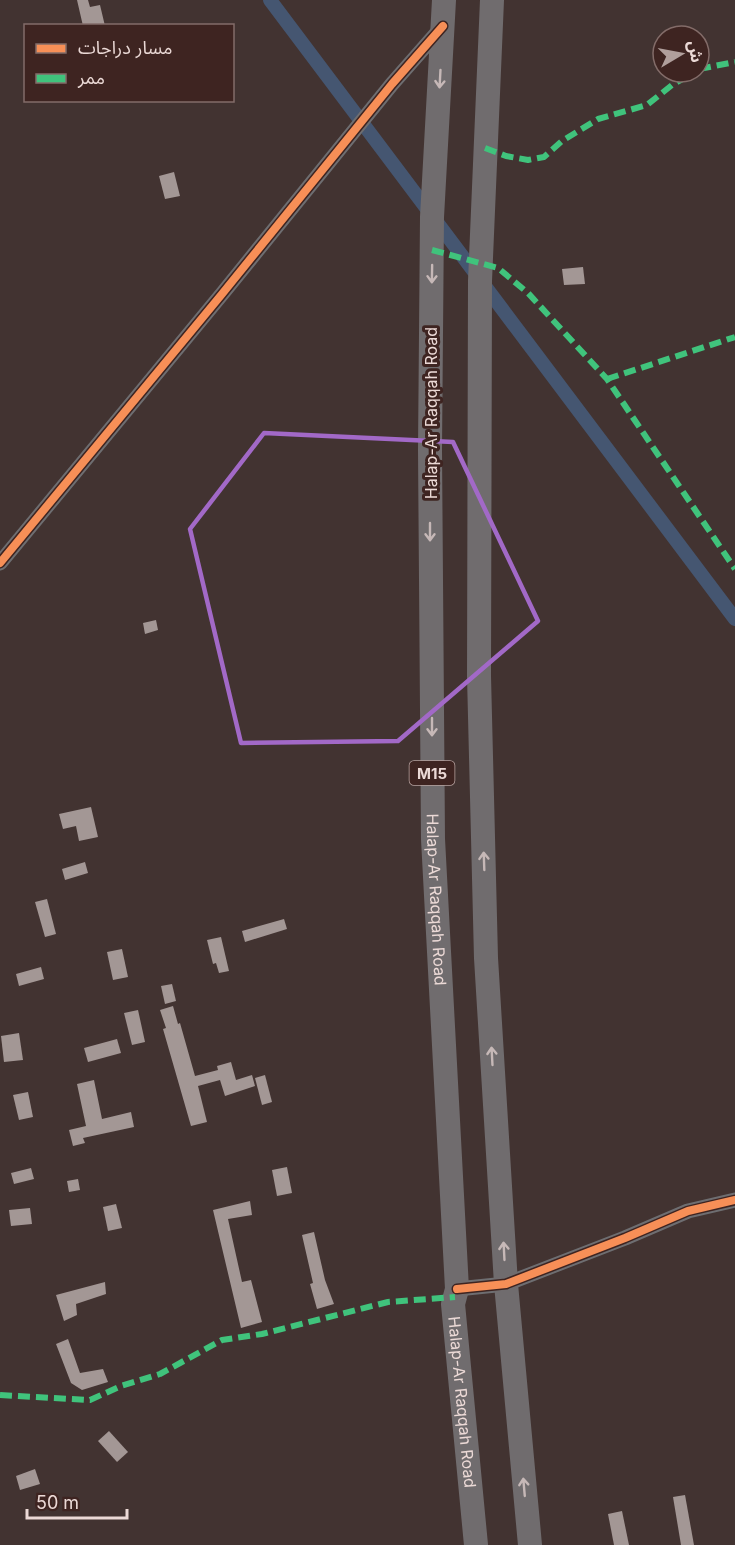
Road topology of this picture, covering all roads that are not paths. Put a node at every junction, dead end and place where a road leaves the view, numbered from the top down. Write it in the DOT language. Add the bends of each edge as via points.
graph roads {
  1 [pos="444,0"];
  2 [pos="492,0"];
  3 [pos="443,26"];
  4 [pos="0,563"];
  5 [pos="735,1200"];
  6 [pos="506,1284"];
  7 [pos="457,1289"];
  8 [pos="476,1545"];
  9 [pos="530,1545"];
  1 -- 3 [label="highway, Halap-Ar Raqqah Road / M15"];
  6 -- 2 [label="highway, one-way" via="486,958 479,676 481,272"];
  3 -- 4 [label="street"];
  3 -- 7 [label="highway, Halap-Ar Raqqah Road / M15, one-way" via="432,250 433,839"];
  5 -- 6 [label="street" via="688,1211"];
  6 -- 7 [label="street"];
  9 -- 6 [label="highway, one-way"];
  7 -- 8 [label="highway, Halap-Ar Raqqah Road / M15" via="453,1304"];
}
